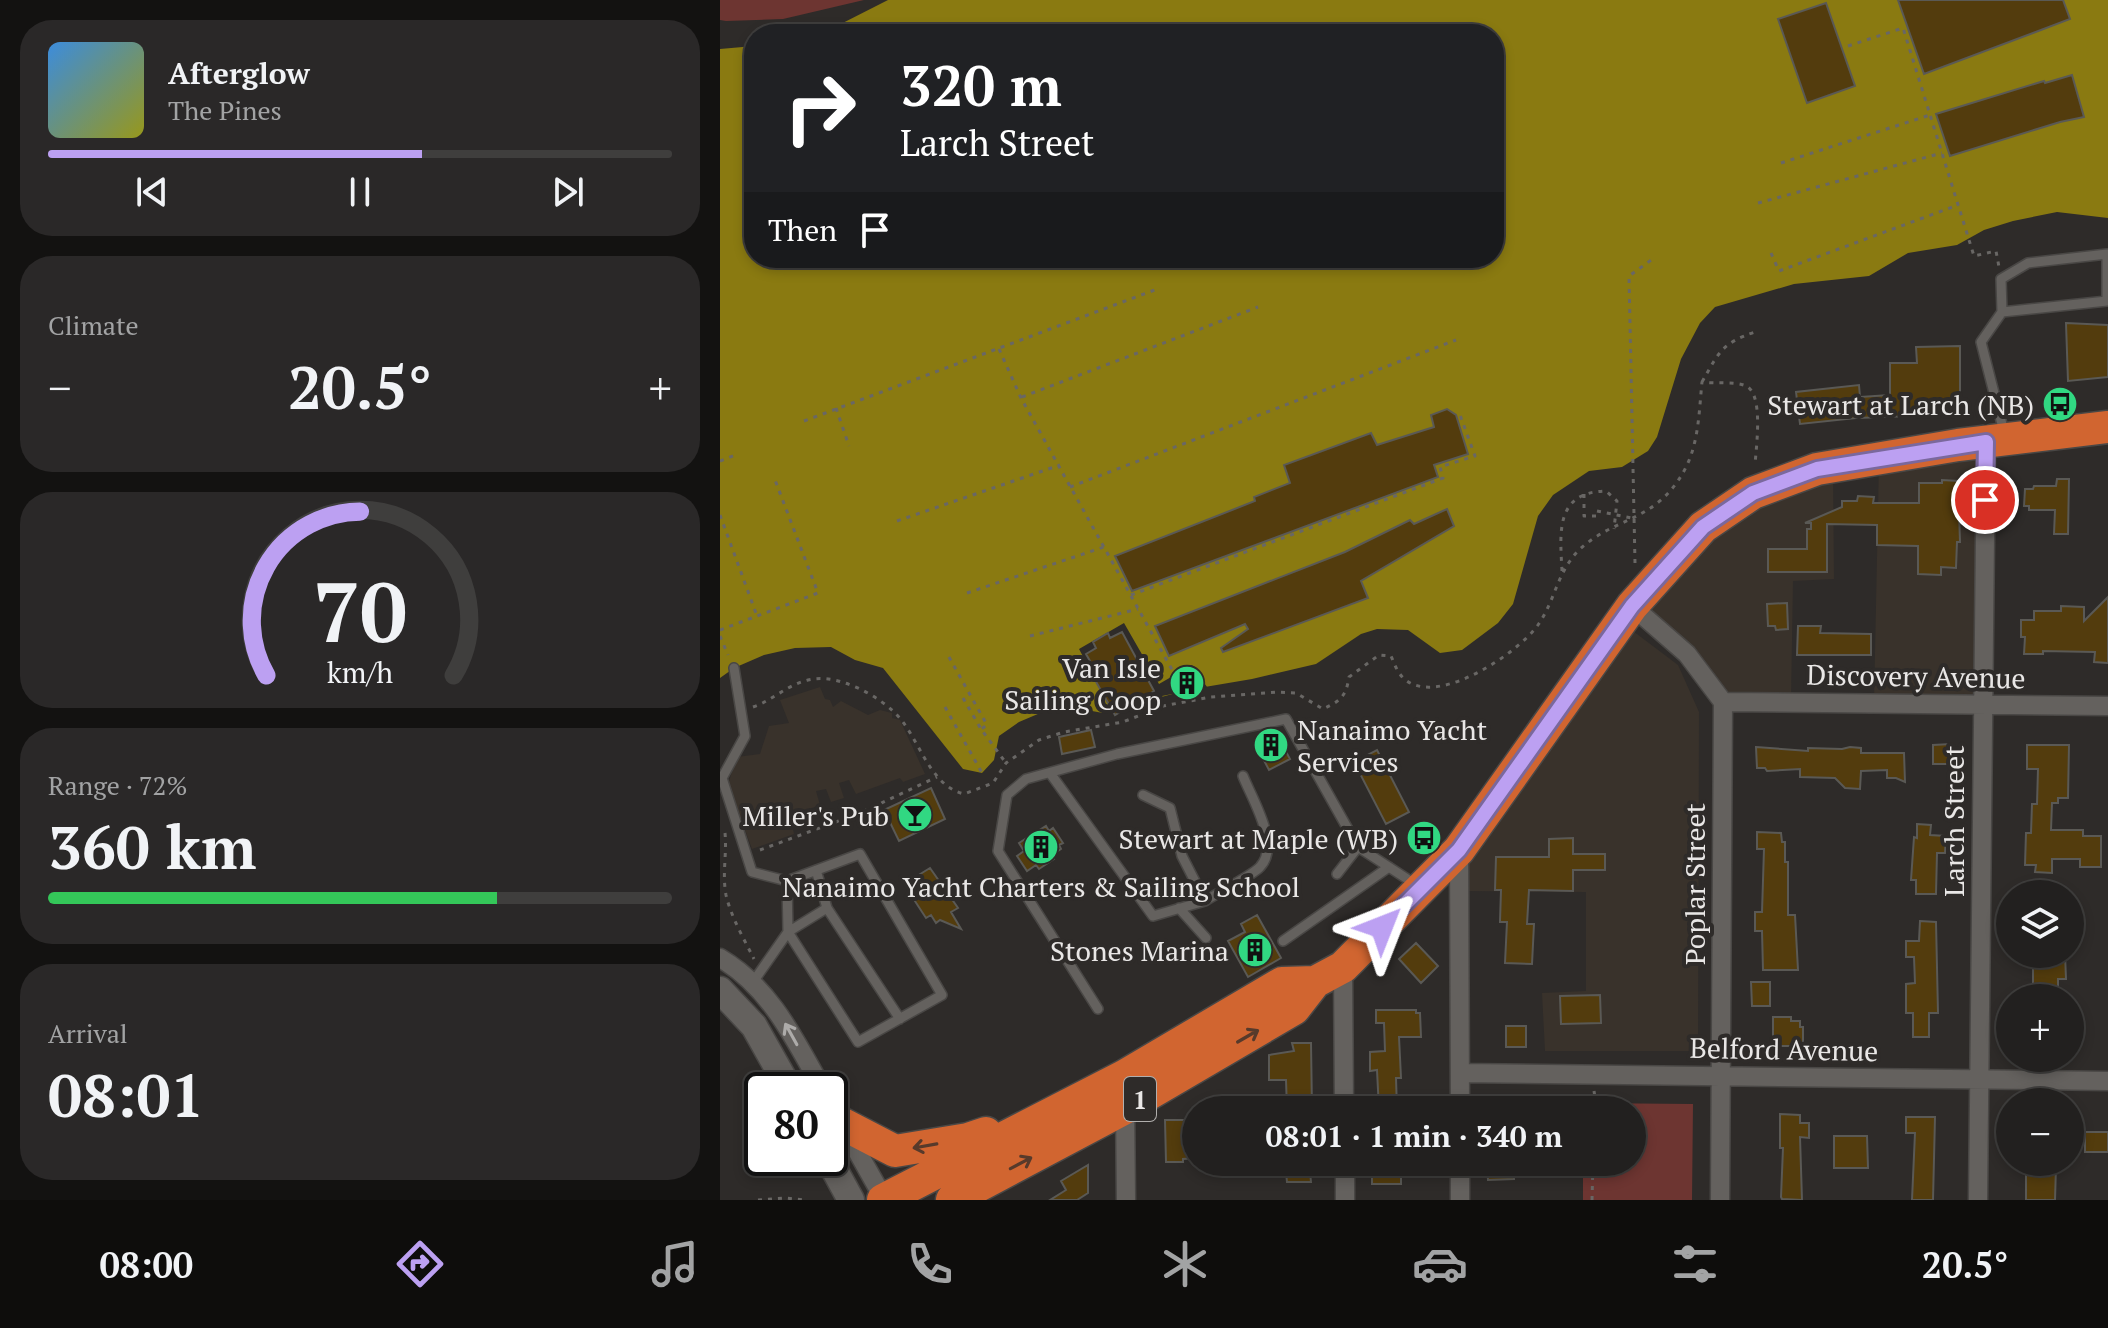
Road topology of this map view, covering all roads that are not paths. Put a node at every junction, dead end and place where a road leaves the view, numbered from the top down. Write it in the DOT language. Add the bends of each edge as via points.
graph roads {
  1 [pos="2002,312"];
  2 [pos="2108,427"];
  3 [pos="1996,440"];
  4 [pos="1632,606"];
  5 [pos="734,668"];
  6 [pos="1723,702"];
  7 [pos="1982,704"];
  8 [pos="2108,706"];
  9 [pos="1050,773"];
  10 [pos="1243,776"];
  11 [pos="1143,795"];
  12 [pos="1358,847"];
  13 [pos="1459,850"];
  14 [pos="1389,867"];
  15 [pos="816,870"];
  16 [pos="1337,874"];
  17 [pos="787,881"];
  18 [pos="1421,888"];
  19 [pos="1205,901"];
  20 [pos="827,908"];
  21 [pos="1179,908"];
  22 [pos="788,932"];
  23 [pos="1206,938"];
  24 [pos="1283,941"];
  25 [pos="720,958"];
  26 [pos="1343,967"];
  27 [pos="758,977"];
  28 [pos="1315,982"];
  29 [pos="720,990"];
  30 [pos="1098,1009"];
  31 [pos="900,1019"];
  32 [pos="780,1072"];
  33 [pos="813,1072"];
  34 [pos="1460,1073"];
  35 [pos="1124,1076"];
  36 [pos="1721,1077"];
  37 [pos="1979,1079"];
  38 [pos="2108,1081"];
  39 [pos="1344,1096"];
  40 [pos="1460,1096"];
  41 [pos="1079,1099"];
  42 [pos="1125,1108"];
  43 [pos="848,1121"];
  44 [pos="848,1135"];
  45 [pos="838,1176"];
  46 [pos="1345,1176"];
  47 [pos="1460,1176"];
  48 [pos="851,1200"];
  49 [pos="883,1200"];
  50 [pos="952,1200"];
  51 [pos="1126,1200"];
  52 [pos="1345,1200"];
  53 [pos="1460,1200"];
  54 [pos="1720,1200"];
  55 [pos="1978,1200"];
  1 -- 1 [label="lane" via="2107,301 2107,254 2028,263 2001,279"];
  1 -- 3 [label="lane" via="1981,342"];
  2 -- 3 [label="highway, 1"];
  3 -- 4 [label="highway, 1" via="1817,469 1753,493 1703,527"];
  3 -- 7 [label="street, Larch Street"];
  4 -- 6 [label="street" via="1687,654"];
  4 -- 13 [label="highway, 1"];
  5 -- 17 [label="lane" via="745,736 722,778 752,872"];
  6 -- 7 [label="street, Discovery Avenue"];
  6 -- 36 [label="street, Poplar Street"];
  7 -- 8 [label="street, Discovery Avenue"];
  7 -- 37 [label="street, Larch Street"];
  9 -- 12 [label="lane" via="1286,719"];
  9 -- 21 [label="lane" via="1153,916"];
  9 -- 30 [label="lane" via="1026,779 1007,795 998,851"];
  10 -- 19 [label="lane" via="1267,834 1267,851 1261,866"];
  11 -- 19 [label="lane" via="1170,808 1182,856"];
  12 -- 14 [label="lane"];
  12 -- 16 [label="lane"];
  13 -- 18 [label="highway, 1"];
  13 -- 34 [label="street"];
  14 -- 18 [label="lane"];
  14 -- 24 [label="lane"];
  15 -- 17 [label="lane"];
  15 -- 20 [label="lane"];
  15 -- 31 [label="lane" via="860,854 942,995"];
  17 -- 22 [label="lane"];
  18 -- 26 [label="highway, 1"];
  19 -- 21 [label="lane"];
  20 -- 22 [label="lane"];
  20 -- 31 [label="lane"];
  21 -- 23 [label="lane"];
  22 -- 27 [label="lane"];
  22 -- 31 [label="lane" via="858,1042"];
  25 -- 27 [label="street"];
  26 -- 28 [label="highway, 1"];
  26 -- 39 [label="street"];
  33 -- 27 [label="street, one-way"];
  28 -- 35 [label="highway, 1" via="1282,983"];
  42 -- 28 [label="highway, 1, one-way" via="1294,1009"];
  29 -- 32 [label="street" via="754,1026"];
  34 -- 36 [label="street, Belford Avenue"];
  34 -- 40 [label="street"];
  35 -- 41 [label="highway, 1"];
  35 -- 42 [label="street"];
  36 -- 37 [label="street, Belford Avenue"];
  36 -- 54 [label="street, Poplar Street"];
  37 -- 38 [label="street, Belford Avenue"];
  37 -- 55 [label="street, Larch Street"];
  41 -- 43 [label="highway, one-way" via="968,1139 895,1151"];
  41 -- 49 [label="highway, 1"];
  50 -- 42 [label="highway, 1, one-way"];
  42 -- 51 [label="street"];
  44 -- 49 [label="street"];
  45 -- 48 [label="street"];
  46 -- 52 [label="street"];
  47 -- 53 [label="street"];
}
